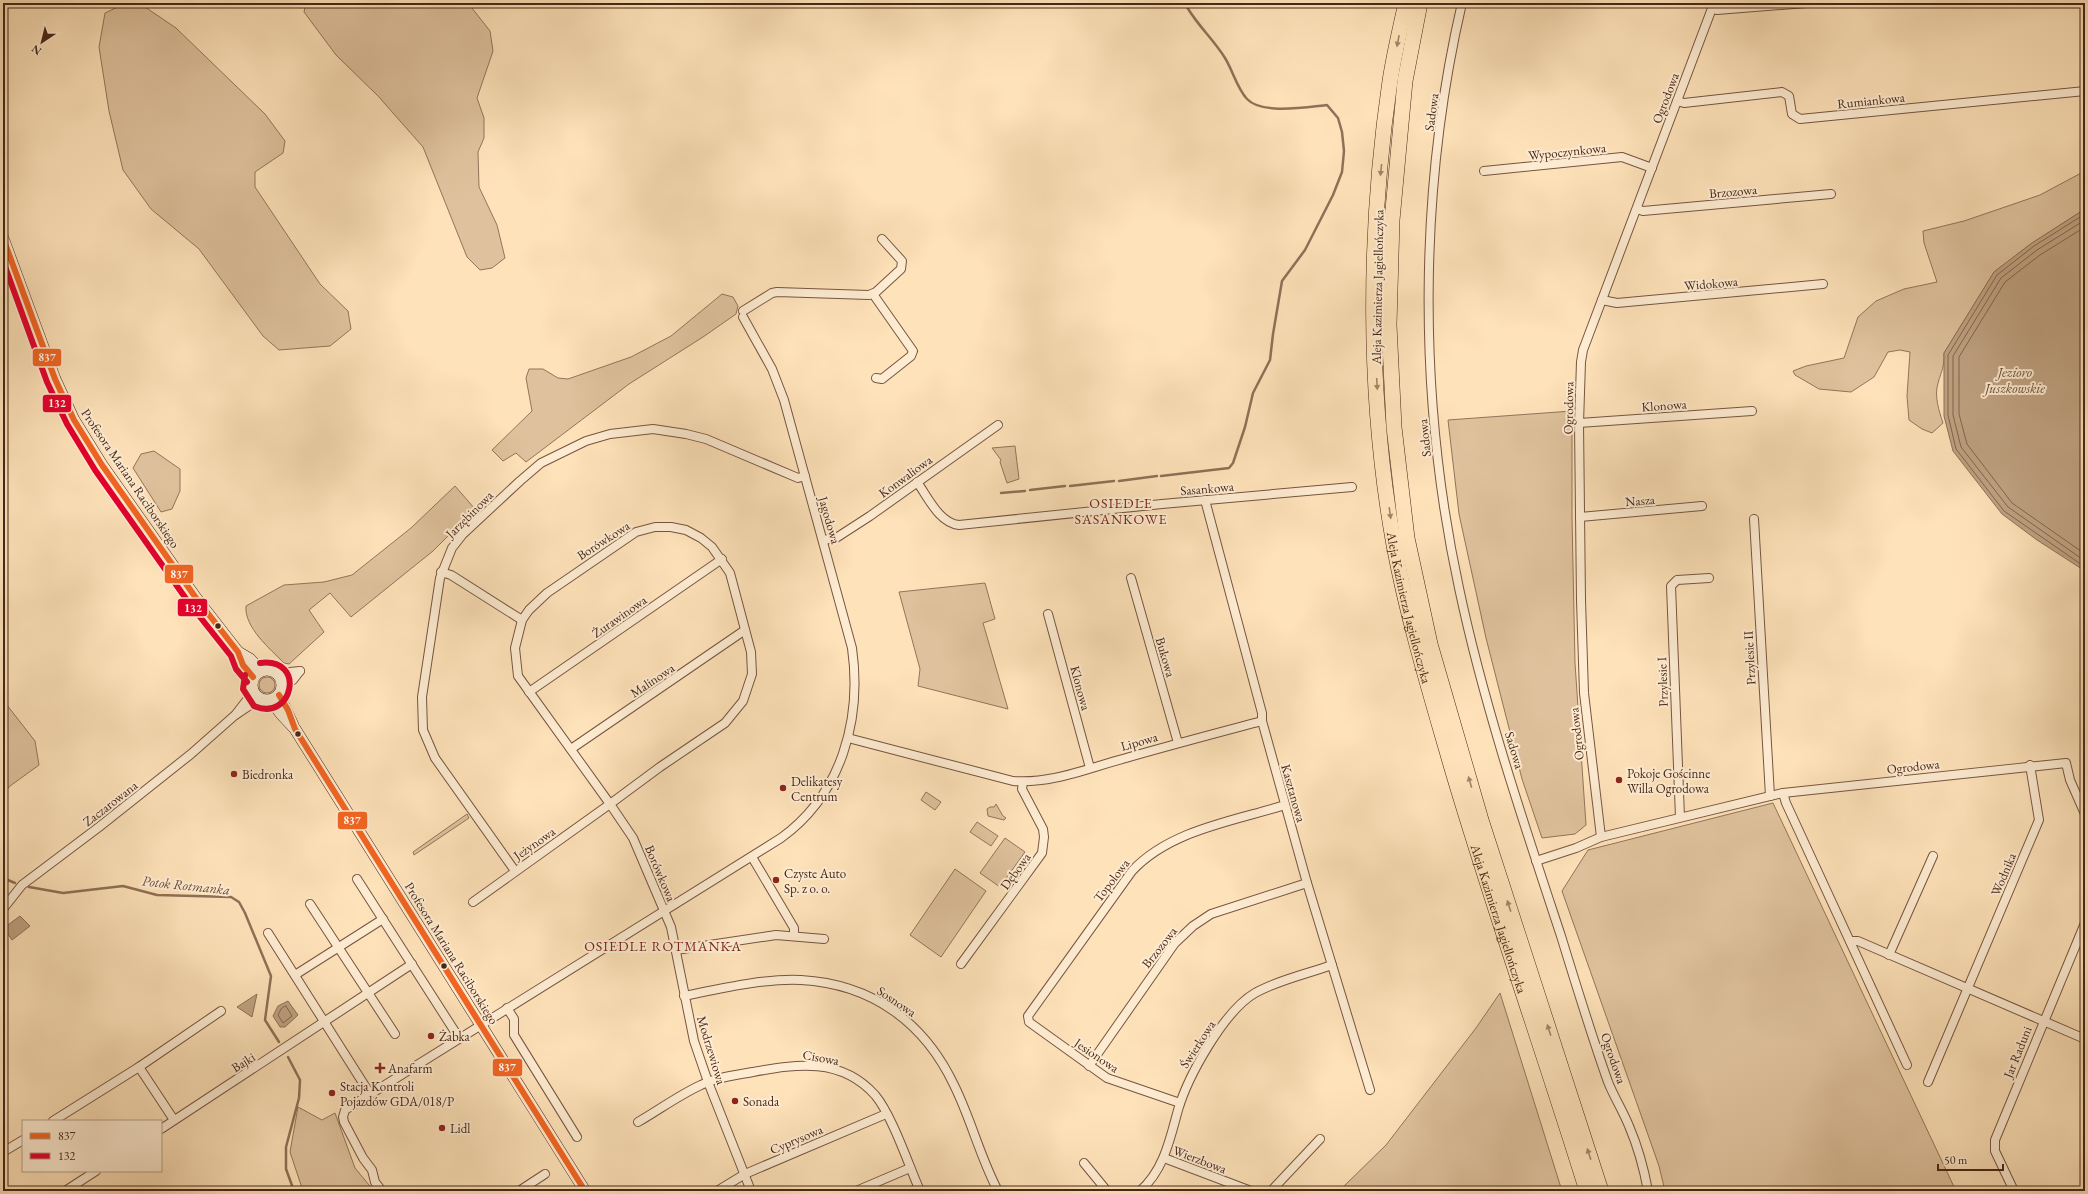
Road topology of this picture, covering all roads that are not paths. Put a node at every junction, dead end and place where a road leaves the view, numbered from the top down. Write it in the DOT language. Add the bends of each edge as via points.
graph roads {
  1 [pos="1406,3"];
  2 [pos="1420,3"];
  3 [pos="1462,3"];
  4 [pos="1807,3"];
  5 [pos="1713,6"];
  6 [pos="2085,91"];
  7 [pos="1677,100"];
  8 [pos="1652,168"];
  9 [pos="1484,171"];
  10 [pos="1831,194"];
  11 [pos="1636,209"];
  12 [pos="3,238"];
  13 [pos="882,239"];
  14 [pos="1823,284"];
  15 [pos="872,294"];
  16 [pos="1602,300"];
  17 [pos="876,378"];
  18 [pos="1752,411"];
  19 [pos="1579,423"];
  20 [pos="998,425"];
  21 [pos="805,476"];
  22 [pos="917,482"];
  23 [pos="1352,487"];
  24 [pos="1205,500"];
  25 [pos="1702,506"];
  26 [pos="1580,517"];
  27 [pos="1754,519"];
  28 [pos="823,540"];
  29 [pos="722,559"];
  30 [pos="441,572"];
  31 [pos="1131,578"];
  32 [pos="1709,578"];
  33 [pos="1048,614"];
  34 [pos="522,620"];
  35 [pos="745,630"];
  36 [pos="257,674"];
  37 [pos="278,689"];
  38 [pos="529,692"];
  39 [pos="256,695"];
  40 [pos="1262,721"];
  41 [pos="848,738"];
  42 [pos="1178,743"];
  43 [pos="571,749"];
  44 [pos="2030,765"];
  45 [pos="1090,768"];
  46 [pos="1023,782"];
  47 [pos="1783,793"];
  48 [pos="1770,796"];
  49 [pos="610,804"];
  50 [pos="1286,805"];
  51 [pos="2085,814"];
  52 [pos="1680,817"];
  53 [pos="1601,837"];
  54 [pos="1933,856"];
  55 [pos="752,857"];
  56 [pos="1536,861"];
  57 [pos="515,871"];
  58 [pos="358,879"];
  59 [pos="1307,883"];
  60 [pos="473,902"];
  61 [pos="310,904"];
  62 [pos="3,909"];
  63 [pos="665,912"];
  64 [pos="383,918"];
  65 [pos="2085,923"];
  66 [pos="268,933"];
  67 [pos="794,936"];
  68 [pos="824,939"];
  69 [pos="1850,941"];
  70 [pos="338,947"];
  71 [pos="676,950"];
  72 [pos="1889,955"];
  73 [pos="412,964"];
  74 [pos="961,964"];
  75 [pos="1332,965"];
  76 [pos="295,975"];
  77 [pos="1968,988"];
  78 [pos="369,993"];
  79 [pos="684,996"];
  80 [pos="507,1008"];
  81 [pos="221,1011"];
  82 [pos="2044,1020"];
  83 [pos="1029,1022"];
  84 [pos="325,1023"];
  85 [pos="480,1025"];
  86 [pos="395,1034"];
  87 [pos="459,1038"];
  88 [pos="2085,1039"];
  89 [pos="1907,1065"];
  90 [pos="1090,1066"];
  91 [pos="139,1067"];
  92 [pos="708,1082"];
  93 [pos="1928,1082"];
  94 [pos="1370,1090"];
  95 [pos="370,1094"];
  96 [pos="1180,1103"];
  97 [pos="886,1114"];
  98 [pos="55,1120"];
  99 [pos="174,1120"];
  100 [pos="638,1122"];
  101 [pos="162,1128"];
  102 [pos="577,1137"];
  103 [pos="1320,1139"];
  104 [pos="22,1141"];
  105 [pos="3,1152"];
  106 [pos="1164,1158"];
  107 [pos="1084,1163"];
  108 [pos="910,1168"];
  109 [pos="94,1172"];
  110 [pos="545,1174"];
  111 [pos="745,1174"];
  112 [pos="65,1191"];
  113 [pos="382,1191"];
  114 [pos="519,1191"];
  115 [pos="586,1191"];
  116 [pos="717,1191"];
  117 [pos="751,1191"];
  118 [pos="856,1191"];
  119 [pos="920,1191"];
  120 [pos="998,1191"];
  121 [pos="1107,1191"];
  122 [pos="1140,1191"];
  123 [pos="1251,1191"];
  124 [pos="1271,1191"];
  125 [pos="1587,1191"];
  126 [pos="1601,1191"];
  127 [pos="1648,1191"];
  128 [pos="2014,1191"];
  1 -- 125 [label="highway, Aleja Kazimierza Jagiellończyka, one-way" via="1390,81 1375,232 1374,326 1380,436 1394,544 1419,654 1472,835"];
  126 -- 2 [label="highway, Aleja Kazimierza Jagiellończyka, one-way" via="1481,820 1430,644 1407,538 1394,426 1389,325 1392,220 1405,81"];
  3 -- 56 [label="street, Sadowa" via="1435,173 1430,256 1432,390 1447,522 1458,586 1474,654"];
  4 -- 5 [label="street" via="1717,10"];
  5 -- 7 [label="street, Ogrodowa"];
  6 -- 7 [label="street, Rumiankowa" via="1800,119 1792,114 1789,96 1782,92 1684,103"];
  7 -- 8 [label="street, Ogrodowa"];
  8 -- 9 [label="street, Wypoczynkowa" via="1622,157"];
  8 -- 11 [label="street, Ogrodowa"];
  10 -- 11 [label="street, Brzozowa" via="1643,211"];
  11 -- 16 [label="street, Ogrodowa"];
  12 -- 36 [label="main road, Profesora Mariana Raciborskiego" via="55,379 74,420 102,465 196,598 238,652 250,659"];
  13 -- 15 [label="street" via="903,265 901,270"];
  14 -- 16 [label="street, Widokowa" via="1617,303"];
  15 -- 17 [label="street" via="913,351 911,356 882,379"];
  15 -- 21 [label="street, Jagodowa" via="777,292 743,314 772,369 784,400"];
  16 -- 19 [label="street, Ogrodowa" via="1582,356"];
  18 -- 19 [label="street, Klonowa"];
  19 -- 26 [label="street, Ogrodowa"];
  20 -- 22 [label="street, Konwaliowa"];
  21 -- 28 [label="street, Jagodowa"];
  21 -- 30 [label="street, Jarzębinowa" via="798,478 706,439 686,434 653,428 610,434 586,441 541,463 463,534 452,548"];
  22 -- 24 [label="street, Sasankowa" via="944,519 960,525"];
  22 -- 28 [label="street, Konwaliowa" via="836,538"];
  23 -- 24 [label="street, Sasankowa"];
  24 -- 40 [label="street, Kasztanowa"];
  25 -- 26 [label="street, Nasza"];
  26 -- 53 [label="street, Ogrodowa" via="1584,693"];
  27 -- 48 [label="street, Przylesie II"];
  28 -- 41 [label="street, Jagodowa" via="854,663 855,705"];
  29 -- 34 [label="street, Borówkowa" via="701,538 686,530 655,527 636,532 547,593"];
  29 -- 35 [label="street, Borówkowa" via="730,573"];
  29 -- 38 [label="street, Żurawinowa"];
  30 -- 34 [label="street" via="451,575"];
  30 -- 57 [label="street, Jarzębinowa" via="422,697 423,730 435,758"];
  31 -- 42 [label="street, Bukowa"];
  32 -- 52 [label="street, Przylesie I" via="1677,580 1671,586"];
  33 -- 45 [label="street, Klonowa"];
  34 -- 38 [label="street, Borówkowa" via="515,648 516,662 518,676"];
  35 -- 43 [label="street, Malinowa"];
  35 -- 49 [label="street, Borówkowa" via="751,652 752,674 743,701 735,712"];
  36 -- 37 [label="main road" via="271,670"];
  36 -- 39 [label="main road" via="251,687"];
  37 -- 39 [label="main road"];
  37 -- 85 [label="main road, Profesora Mariana Raciborskiego" via="281,714 295,729"];
  38 -- 43 [label="street, Borówkowa"];
  39 -- 62 [label="street, Zaczarowana" via="191,754 22,886"];
  40 -- 42 [label="street, Lipowa"];
  40 -- 50 [label="street, Kasztanowa"];
  41 -- 46 [label="street, Lipowa"];
  41 -- 55 [label="street, Jagodowa" via="835,774 810,812 784,836"];
  42 -- 45 [label="street, Lipowa"];
  43 -- 49 [label="street, Borówkowa"];
  44 -- 47 [label="street, Ogrodowa"];
  44 -- 51 [label="street, Ogrodowa" via="2066,763 2070,780"];
  44 -- 77 [label="street, Wodnika" via="2039,820"];
  45 -- 46 [label="street, Lipowa" via="1054,779"];
  46 -- 74 [label="street, Dębowa" via="1022,788 1044,833 1042,853"];
  47 -- 48 [label="street, Ogrodowa"];
  47 -- 69 [label="street"];
  48 -- 52 [label="street, Ogrodowa"];
  49 -- 57 [label="street, Jeżynowa"];
  49 -- 63 [label="street, Borówkowa" via="633,838"];
  50 -- 59 [label="street, Kasztanowa"];
  50 -- 83 [label="street, Topolowa" via="1186,835 1165,844 1139,863 1028,1016"];
  52 -- 53 [label="street, Ogrodowa"];
  53 -- 56 [label="street, Ogrodowa"];
  54 -- 72 [label="street"];
  55 -- 63 [label="street, Jagodowa"];
  55 -- 67 [label="street" via="794,928"];
  56 -- 127 [label="street, Ogrodowa" via="1609,1083 1640,1155"];
  57 -- 60 [label="street, Jeżynowa"];
  58 -- 64 [label="street"];
  59 -- 75 [label="street, Kasztanowa"];
  59 -- 90 [label="street, Brzozowa" via="1221,911 1193,926 1175,943"];
  61 -- 70 [label="street"];
  63 -- 71 [label="street, Modrzewiowa"];
  63 -- 80 [label="street, Jagodowa"];
  64 -- 70 [label="street"];
  64 -- 73 [label="street"];
  65 -- 82 [label="street, Jar Raduni"];
  66 -- 76 [label="street"];
  67 -- 68 [label="street"];
  67 -- 71 [label="street" via="776,935"];
  69 -- 72 [label="street" via="1858,941"];
  69 -- 89 [label="street"];
  70 -- 76 [label="street"];
  70 -- 78 [label="street"];
  71 -- 79 [label="street, Modrzewiowa"];
  72 -- 77 [label="street"];
  73 -- 78 [label="street, Bajki"];
  73 -- 87 [label="street"];
  75 -- 94 [label="street, Kasztanowa"];
  75 -- 96 [label="street, Świerkowa" via="1263,989 1240,1003 1197,1064"];
  76 -- 84 [label="street"];
  77 -- 82 [label="street"];
  77 -- 93 [label="street, Wodnika"];
  78 -- 84 [label="street, Bajki"];
  78 -- 86 [label="street"];
  79 -- 92 [label="street, Modrzewiowa" via="692,1036"];
  79 -- 120 [label="street, Sosnowa" via="800,980 846,988 885,1004 912,1024 935,1050 955,1086"];
  80 -- 85 [label="street, Jagodowa"];
  80 -- 102 [label="street" via="514,1019 514,1035"];
  81 -- 91 [label="street"];
  82 -- 88 [label="street"];
  82 -- 128 [label="street, Jar Raduni" via="1995,1140 1995,1151"];
  83 -- 90 [label="street, Jesionowa"];
  84 -- 95 [label="street"];
  84 -- 99 [label="street, Bajki"];
  85 -- 87 [label="street"];
  85 -- 115 [label="main road, Profesora Mariana Raciborskiego"];
  87 -- 95 [label="street"];
  90 -- 96 [label="street, Jesionowa" via="1113,1081"];
  91 -- 98 [label="street"];
  91 -- 99 [label="street"];
  92 -- 97 [label="street, Cisowa" via="796,1065 828,1068 864,1084 875,1095"];
  92 -- 100 [label="street, Cisowa"];
  92 -- 111 [label="street, Modrzewiowa"];
  95 -- 113 [label="street" via="345,1110 343,1117"];
  96 -- 106 [label="street, Świerkowa"];
  97 -- 108 [label="street, Cisowa"];
  97 -- 111 [label="street, Cyprysowa"];
  99 -- 101 [label="street, Bajki"];
  103 -- 124 [label="street"];
  104 -- 105 [label="street"];
  106 -- 122 [label="street, Świerkowa"];
  106 -- 123 [label="street, Wierzbowa"];
  107 -- 121 [label="street"];
  108 -- 118 [label="street"];
  108 -- 119 [label="street, Cisowa"];
  109 -- 112 [label="street"];
  110 -- 114 [label="street"];
  111 -- 116 [label="street, Cyprysowa"];
  111 -- 117 [label="street, Modrzewiowa"];
}
